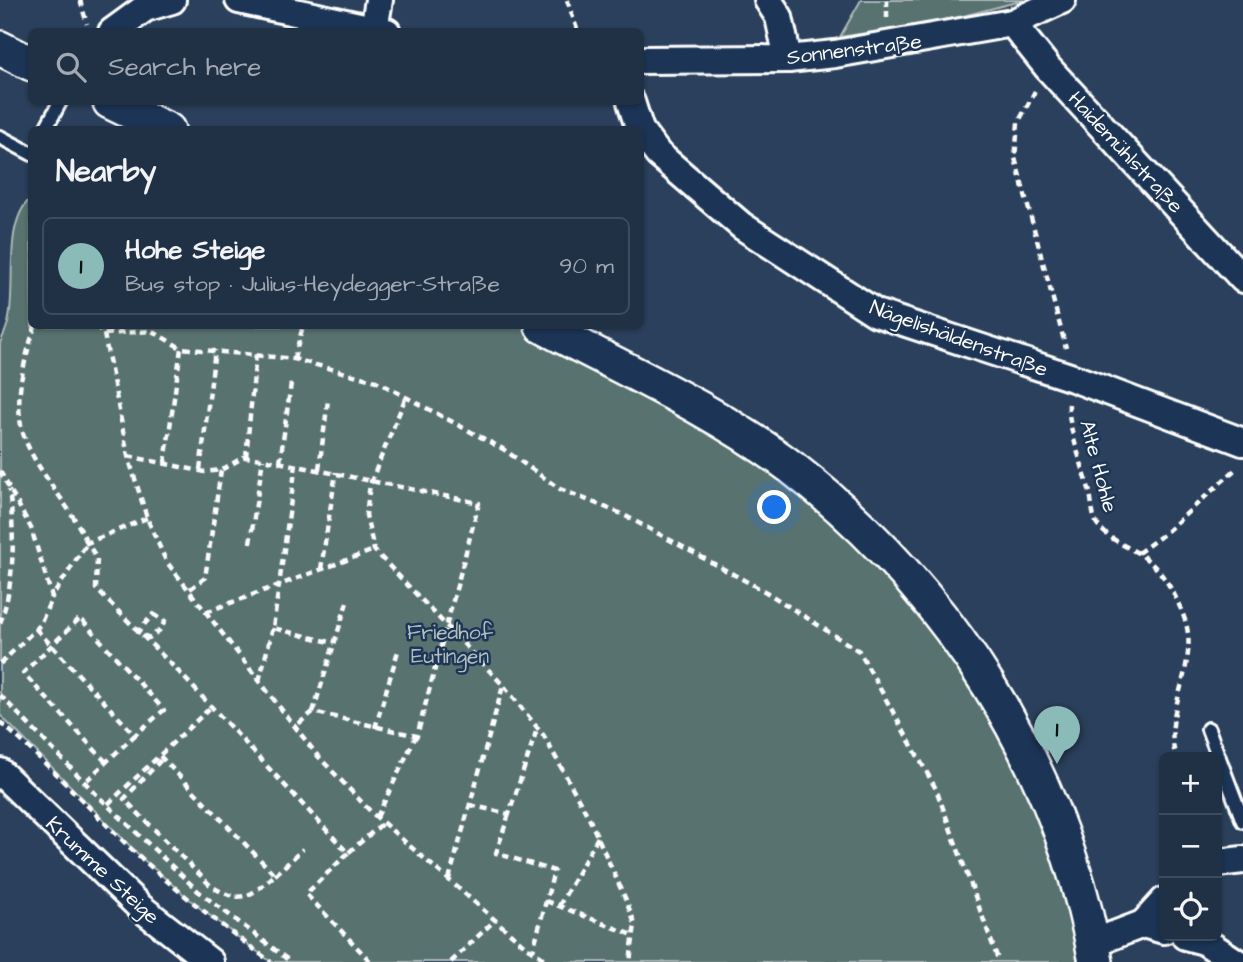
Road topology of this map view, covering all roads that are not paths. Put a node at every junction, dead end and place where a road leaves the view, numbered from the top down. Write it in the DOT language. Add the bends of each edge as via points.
graph roads {
  1 [pos="172,0"];
  2 [pos="239,0"];
  3 [pos="379,0"];
  4 [pos="768,0"];
  5 [pos="1062,0"];
  6 [pos="1012,23"];
  7 [pos="118,28"];
  8 [pos="371,28"];
  9 [pos="380,28"];
  10 [pos="0,48"];
  11 [pos="788,59"];
  12 [pos="644,60"];
  13 [pos="28,62"];
  14 [pos="58,105"];
  15 [pos="116,105"];
  16 [pos="632,105"];
  17 [pos="47,126"];
  18 [pos="160,126"];
  19 [pos="639,126"];
  20 [pos="644,135"];
  21 [pos="0,137"];
  22 [pos="28,152"];
  23 [pos="1243,279"];
  24 [pos="548,329"];
  25 [pos="1243,442"];
  26 [pos="1208,729"];
  27 [pos="0,772"];
  28 [pos="1243,821"];
  29 [pos="1243,860"];
  30 [pos="1222,862"];
  31 [pos="1153,927"];
  32 [pos="1204,941"];
  33 [pos="1094,953"];
  34 [pos="210,962"];
  35 [pos="1236,962"];
  1 -- 7 [label="street" via="145,8"];
  2 -- 8 [label="street"];
  3 -- 9 [label="street"];
  4 -- 11 [label="street" via="779,17"];
  5 -- 6 [label="street, Sonnenstraße"];
  6 -- 11 [label="street, Sonnenstraße"];
  6 -- 23 [label="street, Haidemühlstraße"];
  10 -- 13 [label="street"];
  11 -- 12 [label="street, Sonnenstraße"];
  14 -- 17 [label="lane"];
  15 -- 18 [label="street"];
  16 -- 19 [label="street, Nägelishäldenstraße"];
  20 -- 25 [label="street, Nägelishäldenstraße" via="658,154 742,226 876,313 1073,378"];
  21 -- 22 [label="lane"];
  24 -- 33 [label="street" via="712,416 789,466 850,516 911,579 964,645 1029,759 1068,856"];
  26 -- 28 [label="lane"];
  27 -- 34 [label="street, Krumme Steige" via="141,908"];
  29 -- 30 [label="street"];
  31 -- 33 [label="street"];
  32 -- 35 [label="street"];
}
